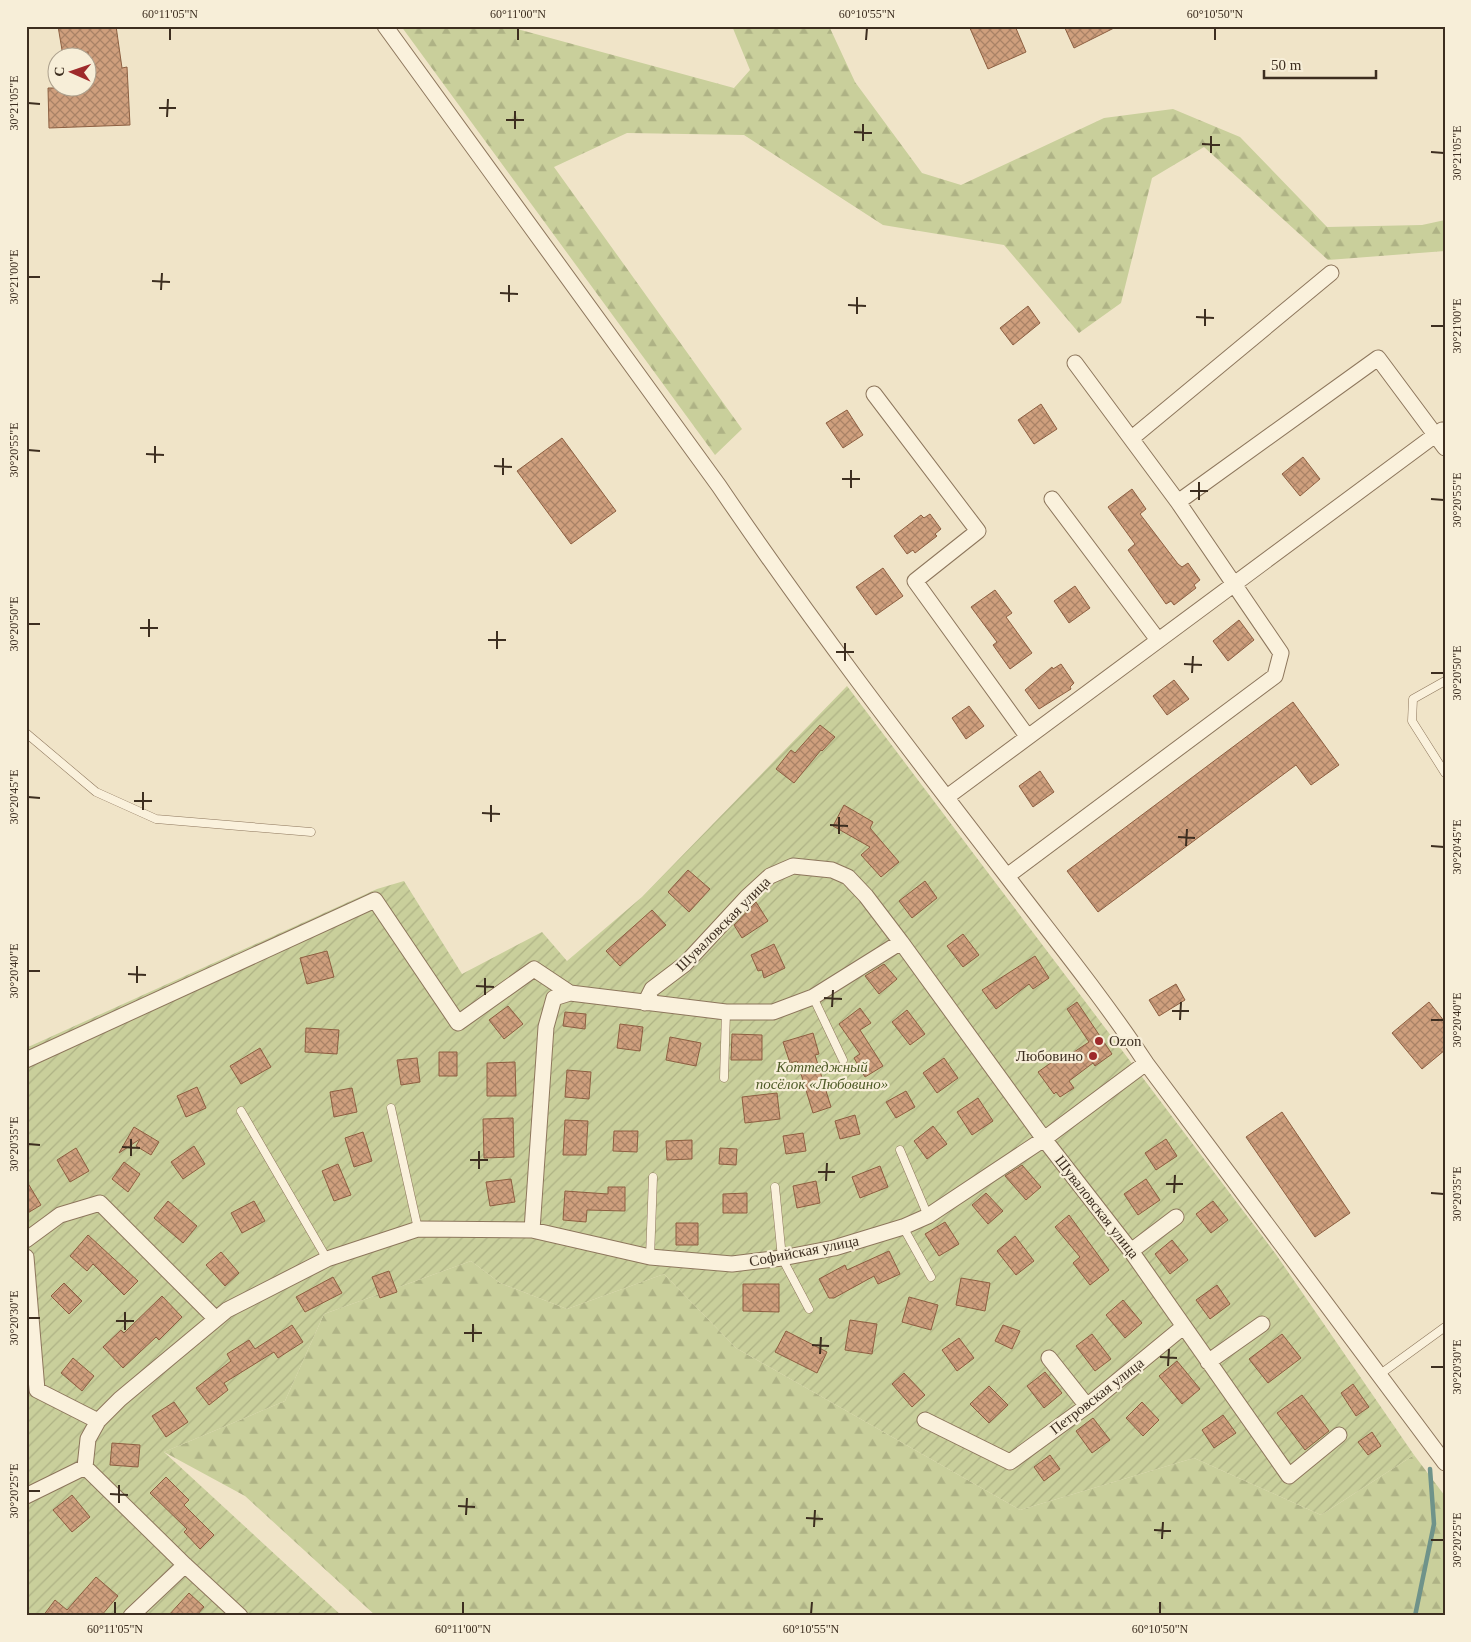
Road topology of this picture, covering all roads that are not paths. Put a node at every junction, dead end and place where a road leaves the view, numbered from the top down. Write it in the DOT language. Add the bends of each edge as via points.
graph roads {
  1 [pos="385,26"];
  2 [pos="1331,273"];
  3 [pos="1075,363"];
  4 [pos="874,394"];
  5 [pos="1439,433"];
  6 [pos="1132,438"];
  7 [pos="1445,448"];
  8 [pos="1052,499"];
  9 [pos="1178,502"];
  10 [pos="1234,583"];
  11 [pos="1158,640"];
  12 [pos="1445,681"];
  13 [pos="26,733"];
  14 [pos="1027,736"];
  15 [pos="1445,773"];
  16 [pos="947,797"];
  17 [pos="311,832"];
  18 [pos="1007,876"];
  19 [pos="901,942"];
  20 [pos="570,993"];
  21 [pos="813,997"];
  22 [pos="645,1003"];
  23 [pos="726,1012"];
  24 [pos="26,1060"];
  25 [pos="843,1060"];
  26 [pos="1146,1063"];
  27 [pos="724,1078"];
  28 [pos="391,1108"];
  29 [pos="241,1111"];
  30 [pos="1044,1139"];
  31 [pos="900,1150"];
  32 [pos="653,1177"];
  33 [pos="775,1187"];
  34 [pos="928,1216"];
  35 [pos="1176,1217"];
  36 [pos="903,1227"];
  37 [pos="418,1229"];
  38 [pos="532,1230"];
  39 [pos="26,1240"];
  40 [pos="1131,1251"];
  41 [pos="26,1256"];
  42 [pos="650,1257"];
  43 [pos="782,1258"];
  44 [pos="326,1259"];
  45 [pos="931,1278"];
  46 [pos="808,1308"];
  47 [pos="216,1320"];
  48 [pos="1262,1324"];
  49 [pos="1183,1327"];
  50 [pos="1445,1327"];
  51 [pos="1049,1358"];
  52 [pos="1208,1362"];
  53 [pos="1378,1375"];
  54 [pos="1087,1406"];
  55 [pos="924,1420"];
  56 [pos="98,1421"];
  57 [pos="1339,1435"];
  58 [pos="1445,1463"];
  59 [pos="85,1467"];
  60 [pos="26,1496"];
  61 [pos="185,1566"];
  62 [pos="131,1616"];
  63 [pos="240,1616"];
  1 -- 16 [label="street" via="762,549"];
  2 -- 6 [label="street"];
  3 -- 6 [label="street"];
  4 -- 14 [label="street" via="978,531 915,581"];
  5 -- 7 [label="street"];
  5 -- 9 [label="street" via="1378,358"];
  5 -- 10 [label="street"];
  6 -- 9 [label="street"];
  8 -- 11 [label="street"];
  9 -- 10 [label="street"];
  10 -- 11 [label="street"];
  10 -- 18 [label="street" via="1281,653 1274,676"];
  11 -- 14 [label="street"];
  12 -- 15 [label="lane" via="1413,699 1412,722"];
  13 -- 17 [label="lane" via="96,792 156,819"];
  14 -- 16 [label="street"];
  16 -- 18 [label="street"];
  18 -- 26 [label="street" via="1116,1016"];
  19 -- 21 [label="street"];
  19 -- 22 [label="street, Шуваловская улица" via="848,877 832,870 793,866 770,876 685,964 652,989"];
  19 -- 30 [label="street, Шуваловская улица"];
  20 -- 22 [label="street"];
  20 -- 24 [label="street" via="534,969 458,1023 375,900"];
  20 -- 38 [label="street" via="554,998 546,1027"];
  21 -- 23 [label="street" via="772,1012"];
  21 -- 25 [label="lane"];
  22 -- 23 [label="street"];
  23 -- 27 [label="lane"];
  26 -- 30 [label="street, Софийская улица"];
  26 -- 53 [label="street"];
  28 -- 37 [label="lane"];
  29 -- 44 [label="lane"];
  30 -- 34 [label="street, Софийская улица"];
  30 -- 40 [label="street, Шуваловская улица"];
  31 -- 34 [label="lane"];
  32 -- 42 [label="lane"];
  33 -- 43 [label="lane"];
  34 -- 36 [label="street, Софийская улица"];
  35 -- 40 [label="street"];
  36 -- 43 [label="street, Софийская улица" via="834,1248"];
  36 -- 45 [label="lane"];
  37 -- 38 [label="street, Софийская улица"];
  37 -- 44 [label="street, Софийская улица"];
  38 -- 42 [label="street, Софийская улица"];
  39 -- 47 [label="street" via="60,1215 100,1203"];
  40 -- 49 [label="street, Шуваловская улица"];
  41 -- 56 [label="street" via="37,1390"];
  42 -- 43 [label="street, Софийская улица" via="732,1264"];
  43 -- 46 [label="lane"];
  44 -- 47 [label="street, Софийская улица" via="228,1310"];
  47 -- 56 [label="street, Софийская улица"];
  48 -- 52 [label="street"];
  49 -- 52 [label="street, Шуваловская улица"];
  49 -- 54 [label="street, Петровская улица"];
  50 -- 53 [label="lane"];
  51 -- 54 [label="street"];
  52 -- 57 [label="street, Шуваловская улица" via="1289,1476"];
  53 -- 58 [label="street"];
  54 -- 55 [label="street, Петровская улица" via="1010,1462"];
  56 -- 59 [label="street, Софийская улица" via="88,1439"];
  59 -- 60 [label="street"];
  59 -- 61 [label="street"];
  61 -- 62 [label="street"];
  61 -- 63 [label="street"];
}
